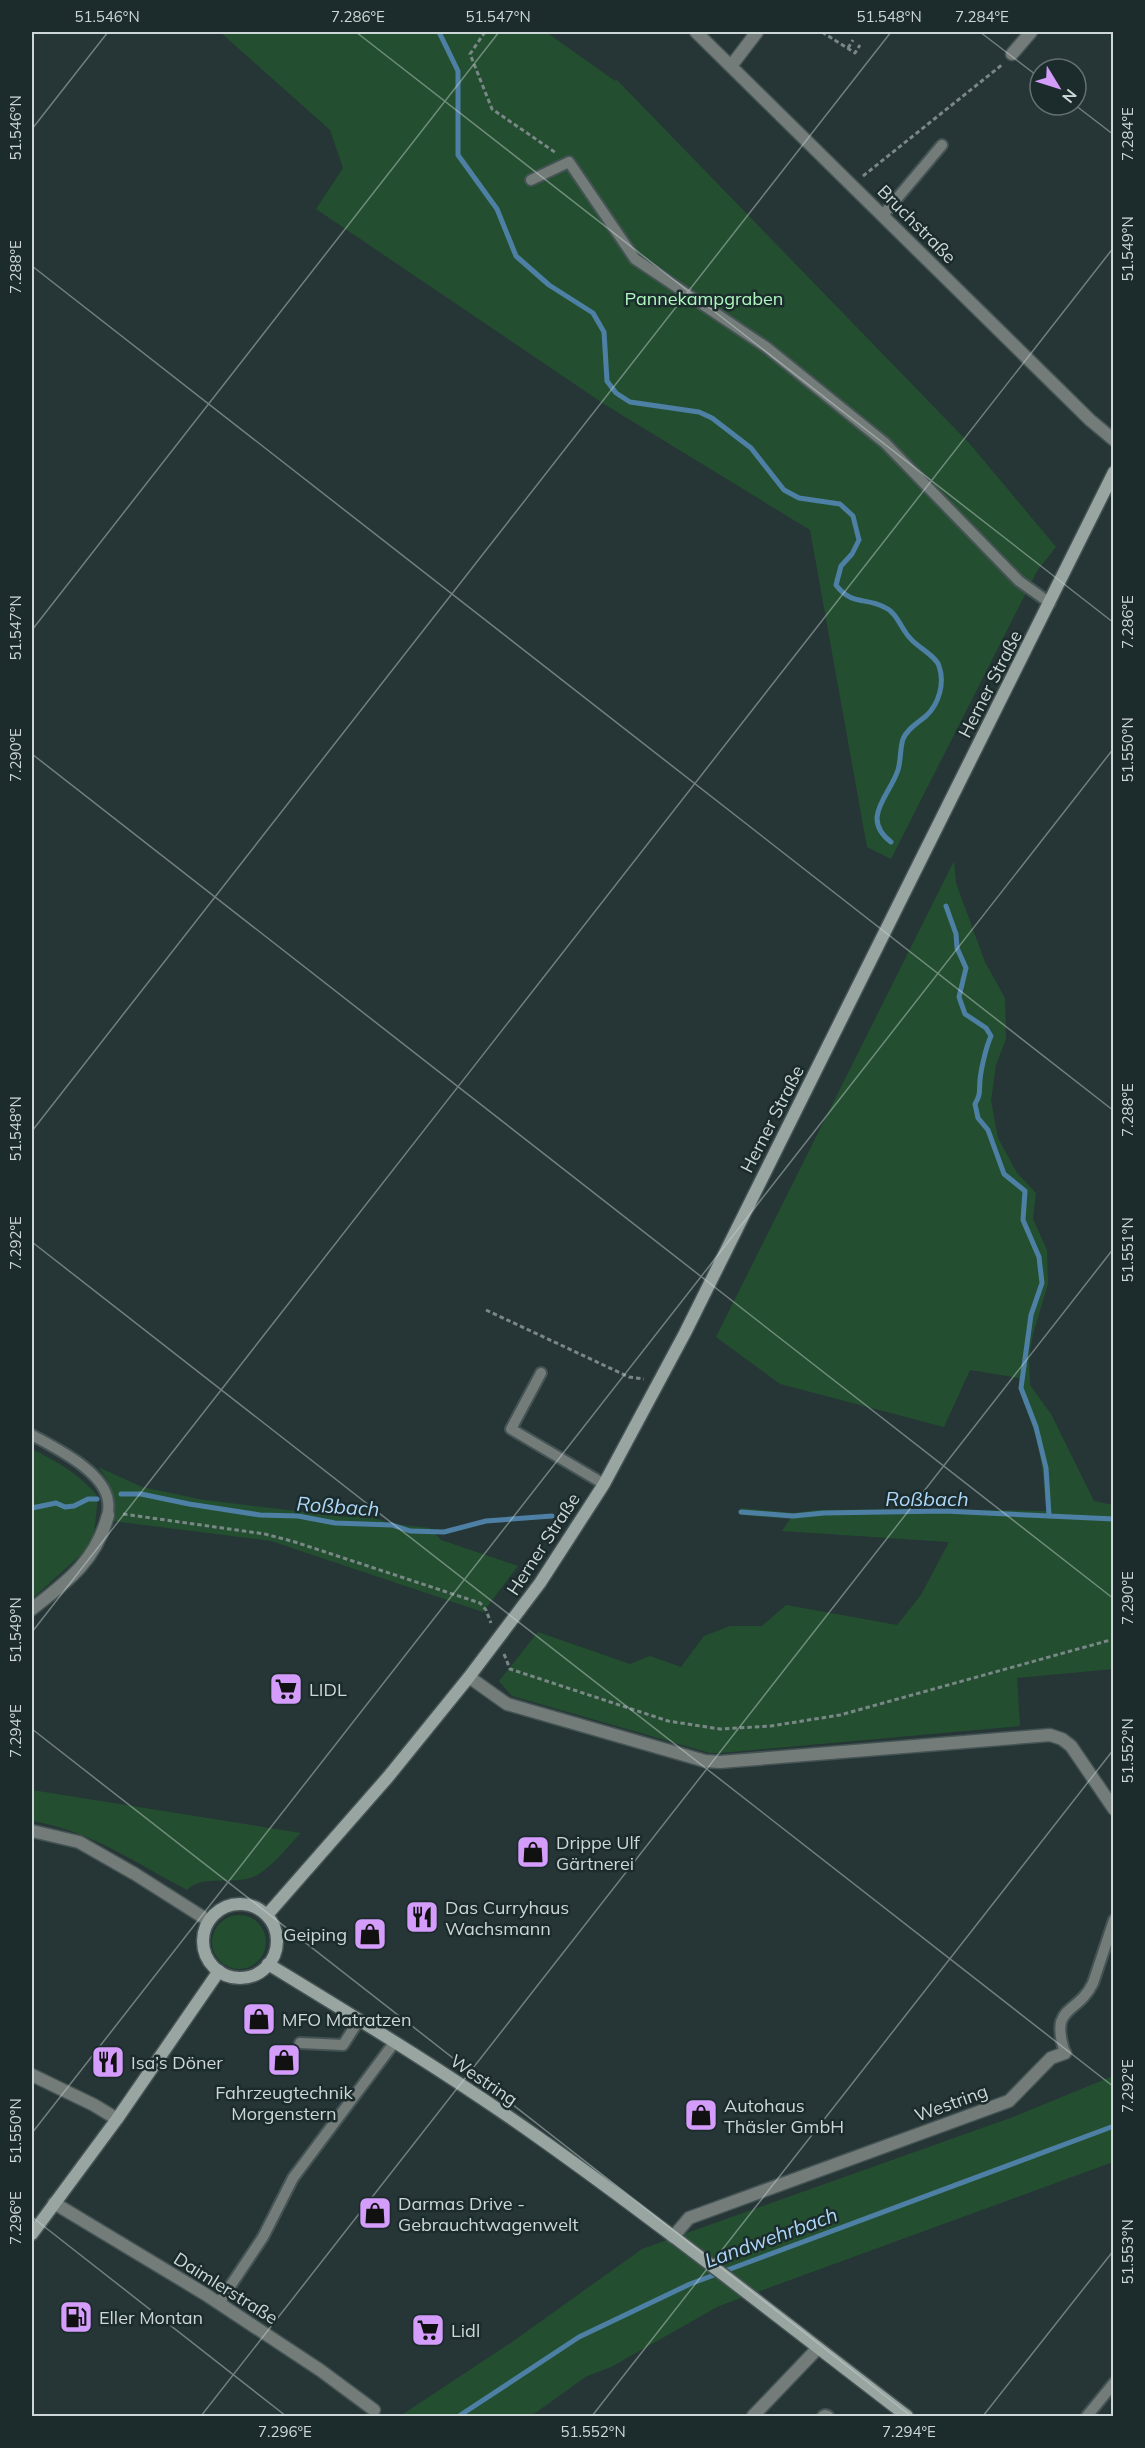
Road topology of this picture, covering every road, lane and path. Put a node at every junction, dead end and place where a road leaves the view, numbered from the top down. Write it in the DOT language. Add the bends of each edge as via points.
graph roads {
  1 [pos="485,32"];
  2 [pos="696,32"];
  3 [pos="757,32"];
  4 [pos="822,32"];
  5 [pos="1031,32"];
  6 [pos="853,40"];
  7 [pos="860,45"];
  8 [pos="848,48"];
  9 [pos="1012,54"];
  10 [pos="731,66"];
  11 [pos="942,145"];
  12 [pos="569,162"];
  13 [pos="531,180"];
  14 [pos="853,186"];
  15 [pos="883,215"];
  16 [pos="1113,440"];
  17 [pos="1113,472"];
  18 [pos="1050,603"];
  19 [pos="486,1310"];
  20 [pos="541,1373"];
  21 [pos="660,1382"];
  22 [pos="32,1435"];
  23 [pos="604,1484"];
  24 [pos="108,1515"];
  25 [pos="32,1609"];
  26 [pos="498,1639"];
  27 [pos="1113,1639"];
  28 [pos="469,1677"];
  29 [pos="1113,1809"];
  30 [pos="32,1831"];
  31 [pos="267,1915"];
  32 [pos="1113,1920"];
  33 [pos="209,1921"];
  34 [pos="268,1964"];
  35 [pos="219,1971"];
  36 [pos="359,2020"];
  37 [pos="300,2043"];
  38 [pos="394,2043"];
  39 [pos="1065,2053"];
  40 [pos="32,2075"];
  41 [pos="117,2119"];
  42 [pos="54,2203"];
  43 [pos="32,2234"];
  44 [pos="673,2237"];
  45 [pos="219,2303"];
  46 [pos="819,2348"];
  47 [pos="1113,2383"];
  48 [pos="374,2410"];
  49 [pos="753,2416"];
  50 [pos="907,2416"];
  51 [pos="1087,2416"];
  1 -- 12 [label="path" via="470,54 492,109"];
  2 -- 10 [label="street, Bruchstraße"];
  3 -- 10 [label="street"];
  4 -- 8 [label="path"];
  5 -- 9 [label="street"];
  6 -- 8 [label="path"];
  7 -- 8 [label="path" via="855,53"];
  9 -- 14 [label="path"];
  10 -- 14 [label="street, Bruchstraße"];
  11 -- 15 [label="lane"];
  12 -- 13 [label="lane"];
  12 -- 18 [label="lane" via="635,259 766,347 885,443 1019,581"];
  14 -- 15 [label="street, Bruchstraße"];
  15 -- 16 [label="street, Bruchstraße"];
  17 -- 18 [label="main road, Herner Straße"];
  18 -- 21 [label="main road, Herner Straße"];
  19 -- 21 [label="path" via="629,1377"];
  20 -- 23 [label="lane" via="511,1430"];
  21 -- 23 [label="main road, Herner Straße"];
  22 -- 24 [label="lane" via="92,1474 104,1488"];
  23 -- 26 [label="main road, Herner Straße" via="540,1583"];
  24 -- 25 [label="street" via="100,1539 84,1564"];
  24 -- 26 [label="path" via="265,1534 305,1545 480,1603"];
  26 -- 27 [label="path" via="510,1669 668,1721 720,1730 840,1715"];
  26 -- 28 [label="main road, Herner Straße"];
  28 -- 29 [label="street" via="507,1704 712,1761 1050,1735 1071,1746"];
  28 -- 31 [label="main road, Herner Straße"];
  30 -- 33 [label="street" via="79,1842"];
  31 -- 33 [label="main road" via="253,1906 238,1904 223,1908"];
  31 -- 34 [label="main road" via="276,1935"];
  32 -- 39 [label="lane" via="1094,1983 1064,2016 1058,2031"];
  33 -- 35 [label="main road" via="204,1950"];
  34 -- 35 [label="main road" via="242,1978"];
  34 -- 36 [label="main road, Westring"];
  35 -- 41 [label="main road"];
  36 -- 37 [label="lane" via="343,2045"];
  36 -- 38 [label="main road, Westring"];
  38 -- 44 [label="main road, Westring" via="534,2135"];
  38 -- 45 [label="lane" via="292,2178 263,2237"];
  39 -- 44 [label="street, Westring" via="1051,2058 1009,2101 689,2218"];
  40 -- 41 [label="street"];
  41 -- 42 [label="main road"];
  42 -- 43 [label="main road"];
  42 -- 45 [label="street, Daimlerstraße"];
  44 -- 46 [label="main road, Westring"];
  45 -- 48 [label="street, Daimlerstraße"];
  46 -- 49 [label="street"];
  46 -- 50 [label="main road, Westring"];
  47 -- 51 [label="lane"];
}
